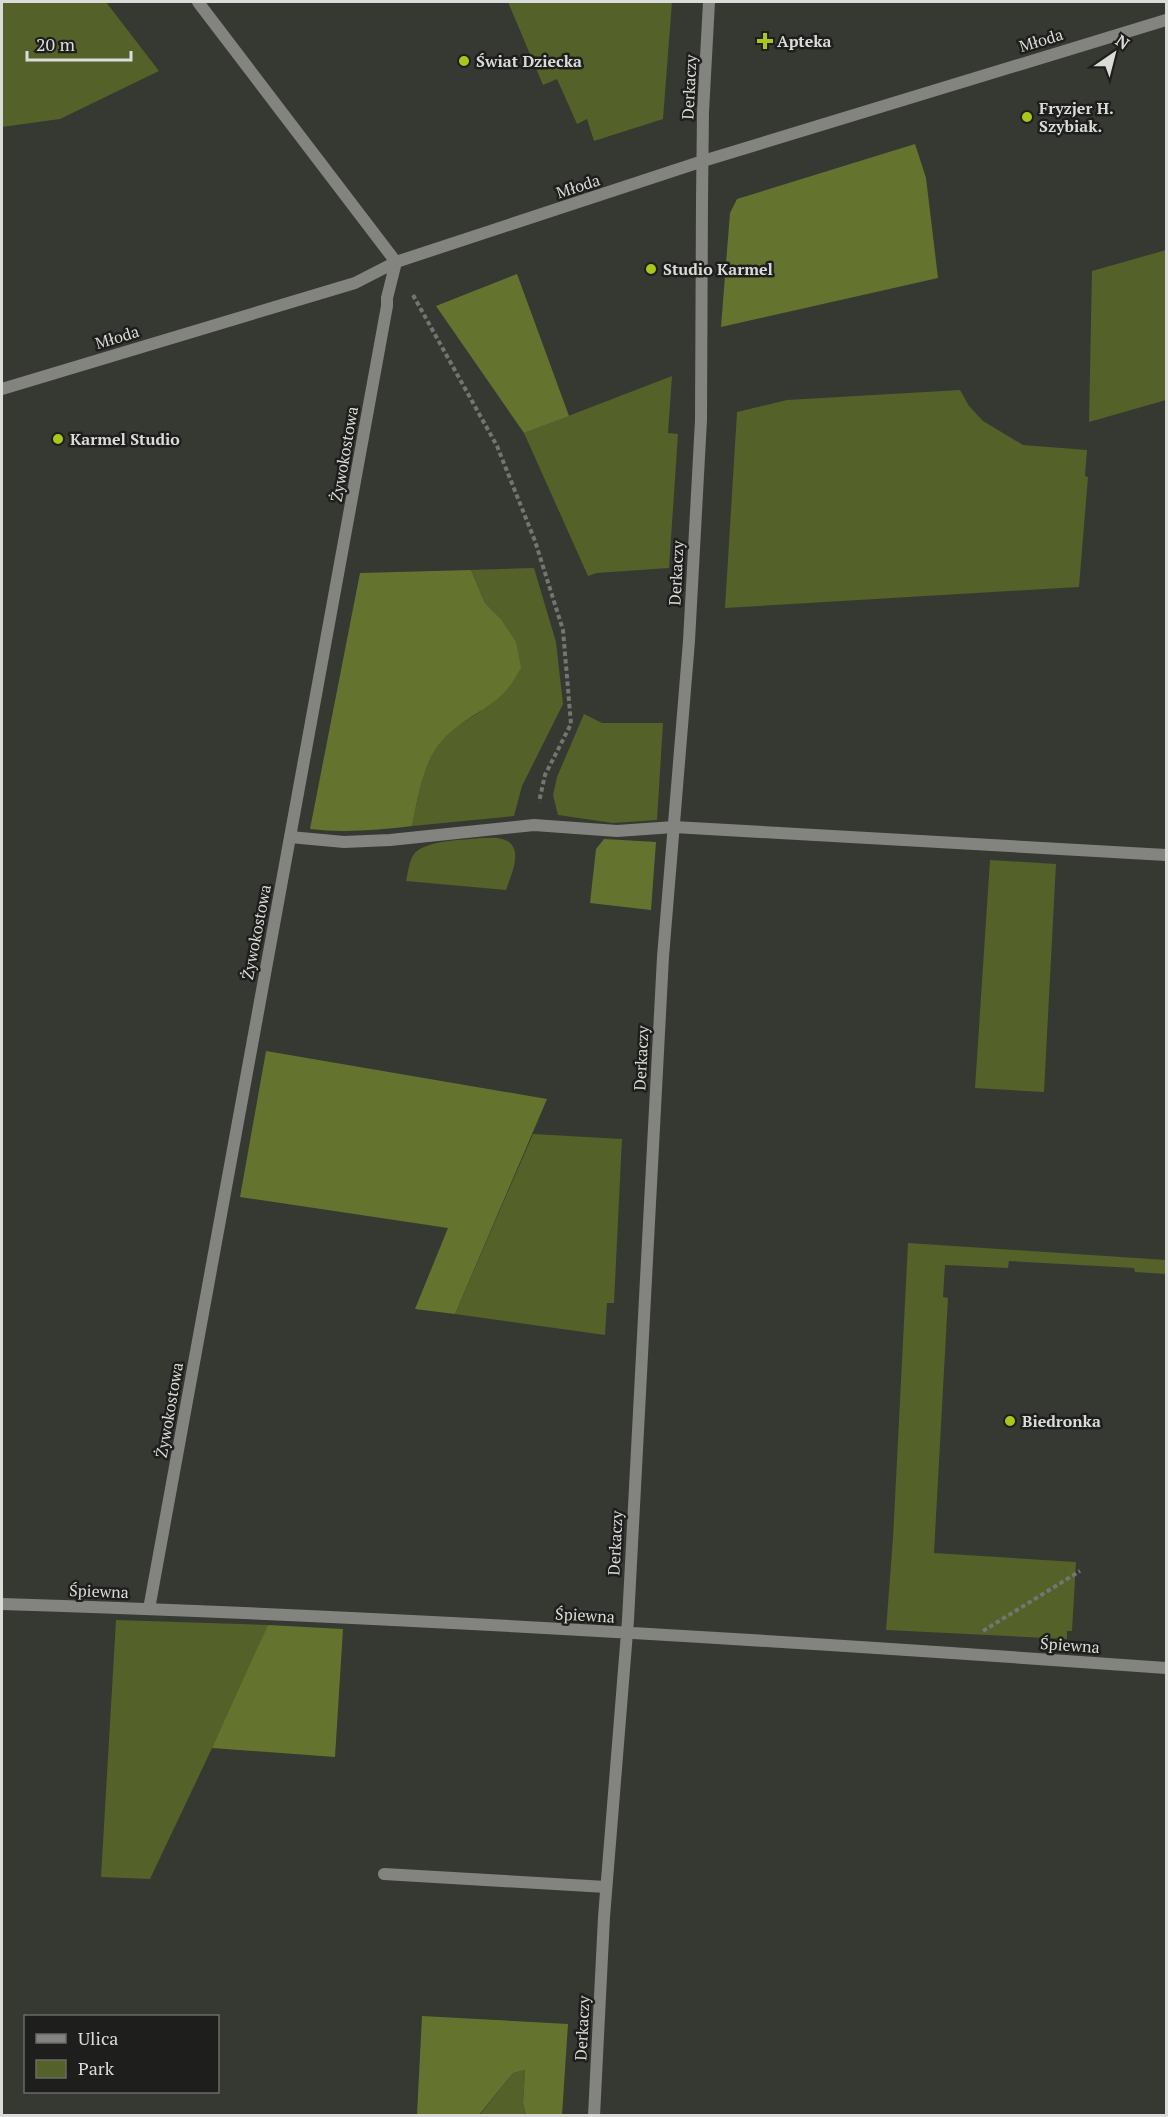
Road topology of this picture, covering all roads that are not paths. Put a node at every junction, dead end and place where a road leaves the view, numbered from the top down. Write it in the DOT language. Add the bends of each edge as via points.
graph roads {
  1 [pos="198,2"];
  2 [pos="710,2"];
  3 [pos="1167,20"];
  4 [pos="703,161"];
  5 [pos="396,262"];
  6 [pos="2,389"];
  7 [pos="674,827"];
  8 [pos="290,837"];
  9 [pos="1167,855"];
  10 [pos="2,1604"];
  11 [pos="149,1609"];
  12 [pos="627,1633"];
  13 [pos="1167,1668"];
  14 [pos="384,1874"];
  15 [pos="606,1887"];
  16 [pos="594,2115"];
  1 -- 5 [label="street"];
  2 -- 4 [label="street, Derkaczy"];
  3 -- 4 [label="street, Młoda"];
  4 -- 5 [label="street, Młoda"];
  4 -- 7 [label="street, Derkaczy" via="701,420"];
  5 -- 6 [label="street, Młoda" via="355,284"];
  5 -- 8 [label="street, Żywokostowa"];
  7 -- 8 [label="street" via="617,831 534,825 344,842"];
  7 -- 9 [label="street"];
  7 -- 12 [label="street, Derkaczy" via="663,957"];
  8 -- 11 [label="street, Żywokostowa"];
  10 -- 11 [label="street, Śpiewna"];
  11 -- 12 [label="street, Śpiewna"];
  12 -- 13 [label="street, Śpiewna"];
  12 -- 15 [label="street, Derkaczy"];
  14 -- 15 [label="street"];
  15 -- 16 [label="street, Derkaczy"];
}
